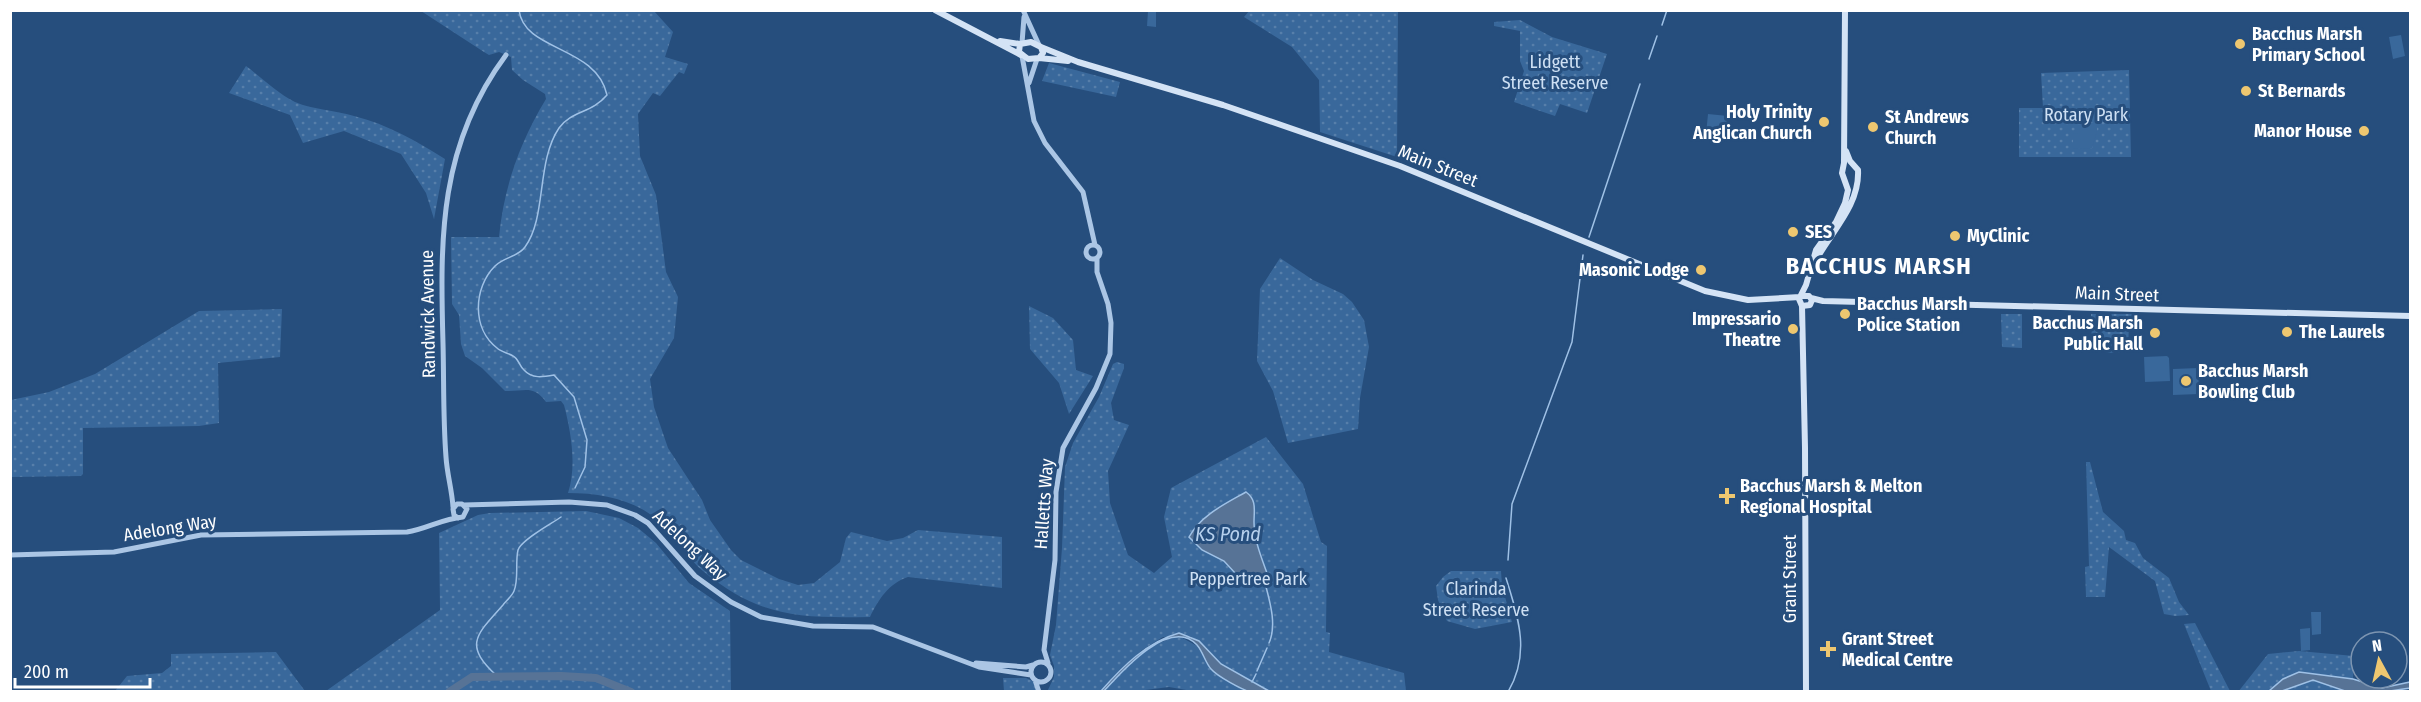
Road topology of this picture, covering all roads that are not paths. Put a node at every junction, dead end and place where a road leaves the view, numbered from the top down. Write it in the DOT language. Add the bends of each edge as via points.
graph roads {
  1 [pos="935,10"];
  2 [pos="1845,10"];
  3 [pos="1024,13"];
  4 [pos="977,32"];
  5 [pos="1021,44"];
  6 [pos="1040,46"];
  7 [pos="506,55"];
  8 [pos="1021,56"];
  9 [pos="1038,58"];
  10 [pos="1078,62"];
  11 [pos="1029,86"];
  12 [pos="1843,135"];
  13 [pos="1854,166"];
  14 [pos="1844,168"];
  15 [pos="1844,178"];
  16 [pos="1856,178"];
  17 [pos="1092,245"];
  18 [pos="1095,261"];
  19 [pos="1801,301"];
  20 [pos="1811,301"];
  21 [pos="2410,316"];
  22 [pos="1804,323"];
  23 [pos="451,488"];
  24 [pos="463,504"];
  25 [pos="484,504"];
  26 [pos="453,509"];
  27 [pos="466,513"];
  28 [pos="458,518"];
  29 [pos="441,520"];
  30 [pos="10,555"];
  31 [pos="1044,650"];
  32 [pos="972,663"];
  33 [pos="1036,663"];
  34 [pos="1048,663"];
  35 [pos="1033,677"];
  36 [pos="1045,681"];
  37 [pos="1040,692"];
  38 [pos="1806,692"];
  1 -- 4 [label="main road"];
  2 -- 12 [label="main road"];
  3 -- 5 [label="street"];
  3 -- 6 [label="street"];
  4 -- 5 [label="main road, Main Street" via="1002,42"];
  4 -- 8 [label="main road, Main Street"];
  5 -- 6 [label="main road, Main Street" via="1031,42"];
  5 -- 8 [label="main road"];
  6 -- 9 [label="main road" via="1043,53"];
  6 -- 10 [label="main road, Main Street"];
  7 -- 23 [label="street, Randwick Avenue" via="474,111 447,193 441,264 444,425"];
  8 -- 9 [label="main road, Main Street"];
  8 -- 11 [label="street"];
  9 -- 10 [label="main road, Main Street"];
  9 -- 11 [label="street"];
  10 -- 19 [label="main road, Main Street" via="1212,102 1400,166 1705,291 1737,299"];
  11 -- 17 [label="street" via="1031,109 1040,133 1087,202"];
  12 -- 13 [label="main road"];
  12 -- 14 [label="main road"];
  13 -- 14 [label="main road"];
  13 -- 16 [label="main road"];
  14 -- 15 [label="main road"];
  15 -- 16 [label="main road"];
  15 -- 19 [label="main road" via="1848,190 1845,203 1816,250"];
  16 -- 20 [label="main road, Grant Street" via="1846,214 1814,264 1810,276"];
  17 -- 18 [label="street" via="1101,252"];
  17 -- 18 [label="street" via="1085,253"];
  18 -- 31 [label="street, Halletts Way" via="1111,323 1110,354 1062,456"];
  19 -- 20 [label="main road"];
  19 -- 20 [label="main road" via="1807,295"];
  19 -- 22 [label="main road, Grant Street"];
  20 -- 21 [label="main road, Main Street"];
  20 -- 22 [label="main road, Grant Street"];
  22 -- 38 [label="main road, Grant Street"];
  23 -- 24 [label="street, Randwick Avenue"];
  23 -- 26 [label="street, Randwick Avenue"];
  24 -- 25 [label="street, Adelong Way"];
  24 -- 26 [label="street"];
  24 -- 27 [label="street"];
  25 -- 27 [label="street, Adelong Way"];
  25 -- 32 [label="street, Adelong Way" via="585,502 619,508 648,523 695,576 731,602 761,617 813,626 873,627"];
  26 -- 28 [label="street"];
  26 -- 29 [label="street, Adelong Way"];
  27 -- 28 [label="street"];
  28 -- 29 [label="street, Adelong Way"];
  29 -- 30 [label="street, Adelong Way" via="407,532 201,536 114,552"];
  31 -- 33 [label="street, Halletts Way"];
  31 -- 34 [label="street, Halletts Way"];
  32 -- 33 [label="street, Adelong Way" via="1026,667"];
  32 -- 35 [label="street, Adelong Way"];
  33 -- 34 [label="street"];
  33 -- 35 [label="street"];
  34 -- 36 [label="street" via="1051,675"];
  35 -- 36 [label="street"];
  35 -- 37 [label="street"];
  36 -- 37 [label="street"];
}
